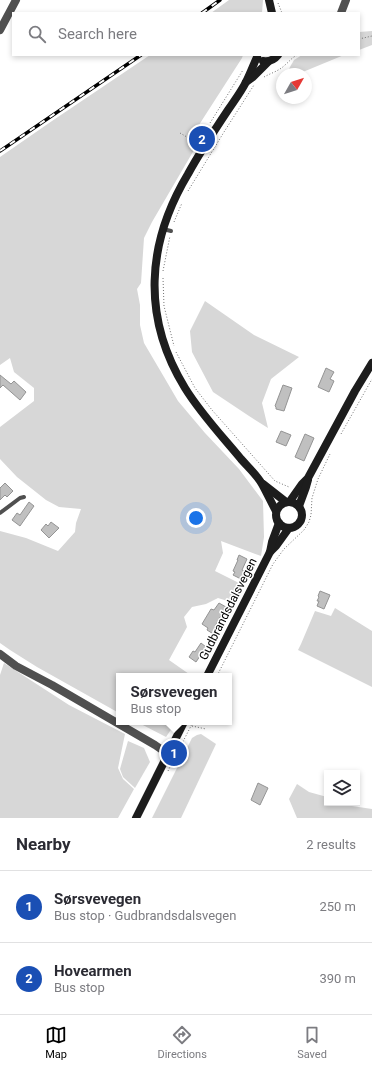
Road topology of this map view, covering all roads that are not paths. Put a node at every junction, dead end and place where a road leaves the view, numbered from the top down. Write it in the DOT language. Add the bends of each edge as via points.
graph roads {
  1 [pos="16,0"];
  2 [pos="346,0"];
  3 [pos="341,12"];
  4 [pos="0,30"];
  5 [pos="256,56"];
  6 [pos="277,56"];
  7 [pos="268,62"];
  8 [pos="246,83"];
  9 [pos="372,363"];
  10 [pos="308,478"];
  11 [pos="262,484"];
  12 [pos="24,497"];
  13 [pos="288,502"];
  14 [pos="299,506"];
  15 [pos="276,511"];
  16 [pos="0,513"];
  17 [pos="279,524"];
  18 [pos="289,528"];
  19 [pos="270,552"];
  20 [pos="0,654"];
  21 [pos="209,673"];
  22 [pos="116,723"];
  23 [pos="119,725"];
  24 [pos="182,725"];
  25 [pos="168,754"];
  26 [pos="136,818"];
  1 -- 4 [label="street"];
  2 -- 3 [label="street"];
  5 -- 7 [label="main road"];
  5 -- 8 [label="main road"];
  6 -- 7 [label="main road"];
  7 -- 8 [label="main road"];
  8 -- 11 [label="main road" via="200,146 169,211 156,261 155,294 167,354 179,378 212,425"];
  9 -- 10 [label="main road"];
  10 -- 13 [label="main road"];
  10 -- 14 [label="main road"];
  11 -- 13 [label="main road"];
  11 -- 15 [label="main road"];
  12 -- 16 [label="lane"];
  13 -- 14 [label="main road"];
  13 -- 15 [label="main road" via="280,505"];
  14 -- 18 [label="main road" via="302,519 294,527"];
  15 -- 17 [label="main road"];
  17 -- 18 [label="main road"];
  17 -- 19 [label="main road, Gudbrandsdalsvegen"];
  18 -- 19 [label="main road, Gudbrandsdalsvegen"];
  19 -- 21 [label="main road, Gudbrandsdalsvegen"];
  20 -- 22 [label="street" via="16,666"];
  23 -- 25 [label="street"];
  24 -- 25 [label="main road"];
  25 -- 26 [label="main road"];
}
